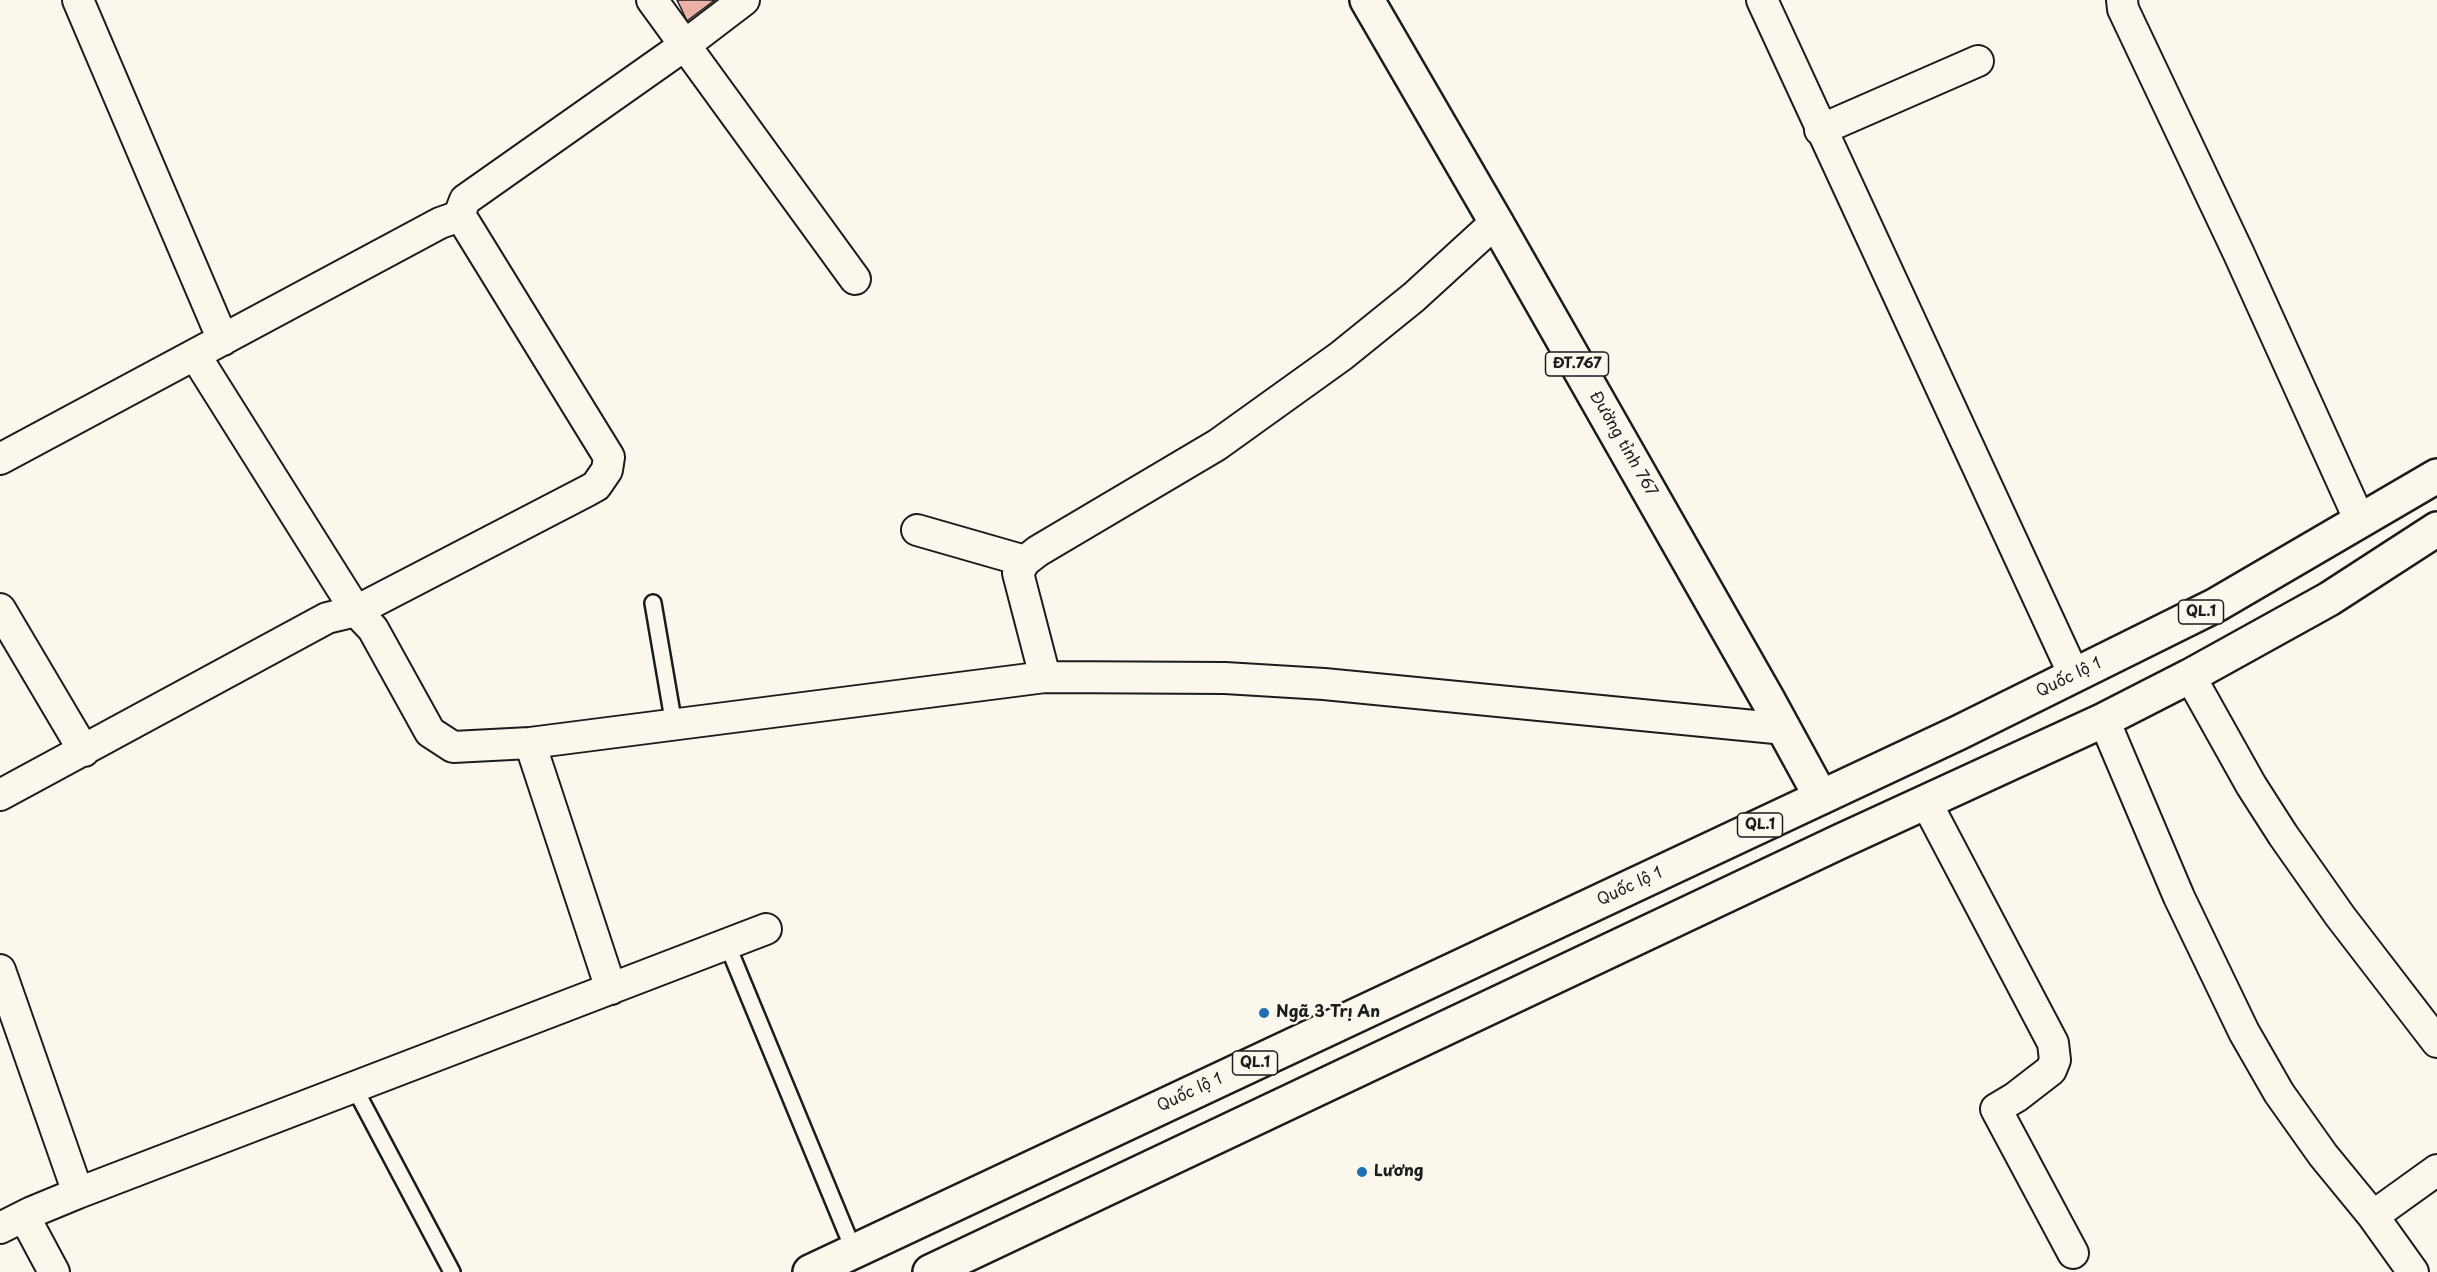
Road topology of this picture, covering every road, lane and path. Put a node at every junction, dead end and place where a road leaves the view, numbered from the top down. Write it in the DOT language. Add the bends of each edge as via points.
graph roads {
  1 [pos="78,0"];
  2 [pos="652,0"];
  3 [pos="744,0"];
  4 [pos="1366,0"];
  5 [pos="1762,0"];
  6 [pos="2121,0"];
  7 [pos="685,45"];
  8 [pos="1978,61"];
  9 [pos="1820,130"];
  10 [pos="461,219"];
  11 [pos="1496,222"];
  12 [pos="855,279"];
  13 [pos="223,340"];
  14 [pos="195,355"];
  15 [pos="0,459"];
  16 [pos="2437,476"];
  17 [pos="2360,521"];
  18 [pos="2437,529"];
  19 [pos="918,530"];
  20 [pos="1025,561"];
  21 [pos="653,603"];
  22 [pos="0,609"];
  23 [pos="356,611"];
  24 [pos="2073,675"];
  25 [pos="2190,676"];
  26 [pos="1045,677"];
  27 [pos="2104,720"];
  28 [pos="674,725"];
  29 [pos="1785,729"];
  30 [pos="530,743"];
  31 [pos="84,751"];
  32 [pos="0,795"];
  33 [pos="1821,797"];
  34 [pos="1926,802"];
  35 [pos="1841,840"];
  36 [pos="766,929"];
  37 [pos="727,944"];
  38 [pos="0,970"];
  39 [pos="611,989"];
  40 [pos="2437,1042"];
  41 [pos="354,1087"];
  42 [pos="2437,1170"];
  43 [pos="78,1193"];
  44 [pos="2373,1216"];
  45 [pos="12,1222"];
  46 [pos="854,1251"];
  47 [pos="2073,1252"];
  48 [pos="939,1270"];
  49 [pos="54,1272"];
  50 [pos="452,1272"];
  51 [pos="810,1272"];
  52 [pos="2413,1272"];
  1 -- 13 [label="street"];
  2 -- 7 [label="street"];
  3 -- 7 [label="street"];
  4 -- 11 [label="main road, Đường tỉnh 767 / ĐT.767"];
  5 -- 9 [label="street"];
  6 -- 17 [label="street"];
  7 -- 10 [label="street" via="465,201"];
  7 -- 12 [label="street"];
  8 -- 9 [label="street"];
  9 -- 24 [label="street"];
  10 -- 13 [label="street" via="440,223"];
  10 -- 23 [label="street" via="609,457 607,470 596,486"];
  11 -- 20 [label="street" via="1414,297 1341,356 1227,439"];
  11 -- 29 [label="main road, Đường tỉnh 767 / ĐT.767"];
  13 -- 14 [label="street"];
  14 -- 15 [label="street"];
  14 -- 23 [label="street"];
  16 -- 17 [label="main road, Quốc lộ 1 / QL.1"];
  17 -- 24 [label="main road, Quốc lộ 1 / QL.1" via="2216,605"];
  18 -- 25 [label="main road" via="2329,598"];
  19 -- 20 [label="street"];
  20 -- 26 [label="street" via="1018,573"];
  21 -- 28 [label="lane"];
  22 -- 31 [label="street"];
  23 -- 30 [label="street" via="373,628 430,732 453,747"];
  23 -- 31 [label="street" via="327,618"];
  24 -- 33 [label="main road, Quốc lộ 1 / QL.1"];
  25 -- 27 [label="main road"];
  25 -- 40 [label="street" via="2283,835"];
  26 -- 28 [label="street"];
  26 -- 29 [label="street" via="1192,677 1324,684"];
  27 -- 34 [label="main road"];
  27 -- 44 [label="street" via="2179,897 2244,1032 2279,1093"];
  28 -- 30 [label="street"];
  29 -- 33 [label="main road, Đường tỉnh 767 / ĐT.767"];
  30 -- 39 [label="street"];
  31 -- 32 [label="street"];
  33 -- 35 [label="main road, Đường tỉnh 767"];
  33 -- 46 [label="main road, Quốc lộ 1 / QL.1"];
  34 -- 35 [label="main road"];
  34 -- 47 [label="street" via="2053,1043 2055,1060 2051,1070 1996,1109"];
  35 -- 48 [label="main road"];
  36 -- 37 [label="street"];
  37 -- 39 [label="street"];
  37 -- 46 [label="lane"];
  38 -- 43 [label="street"];
  39 -- 41 [label="street"];
  41 -- 43 [label="street"];
  41 -- 50 [label="lane"];
  42 -- 44 [label="street"];
  43 -- 45 [label="street"];
  44 -- 52 [label="street"];
  45 -- 49 [label="street"];
  46 -- 51 [label="main road, Quốc lộ 1 / QL.1"];
}
